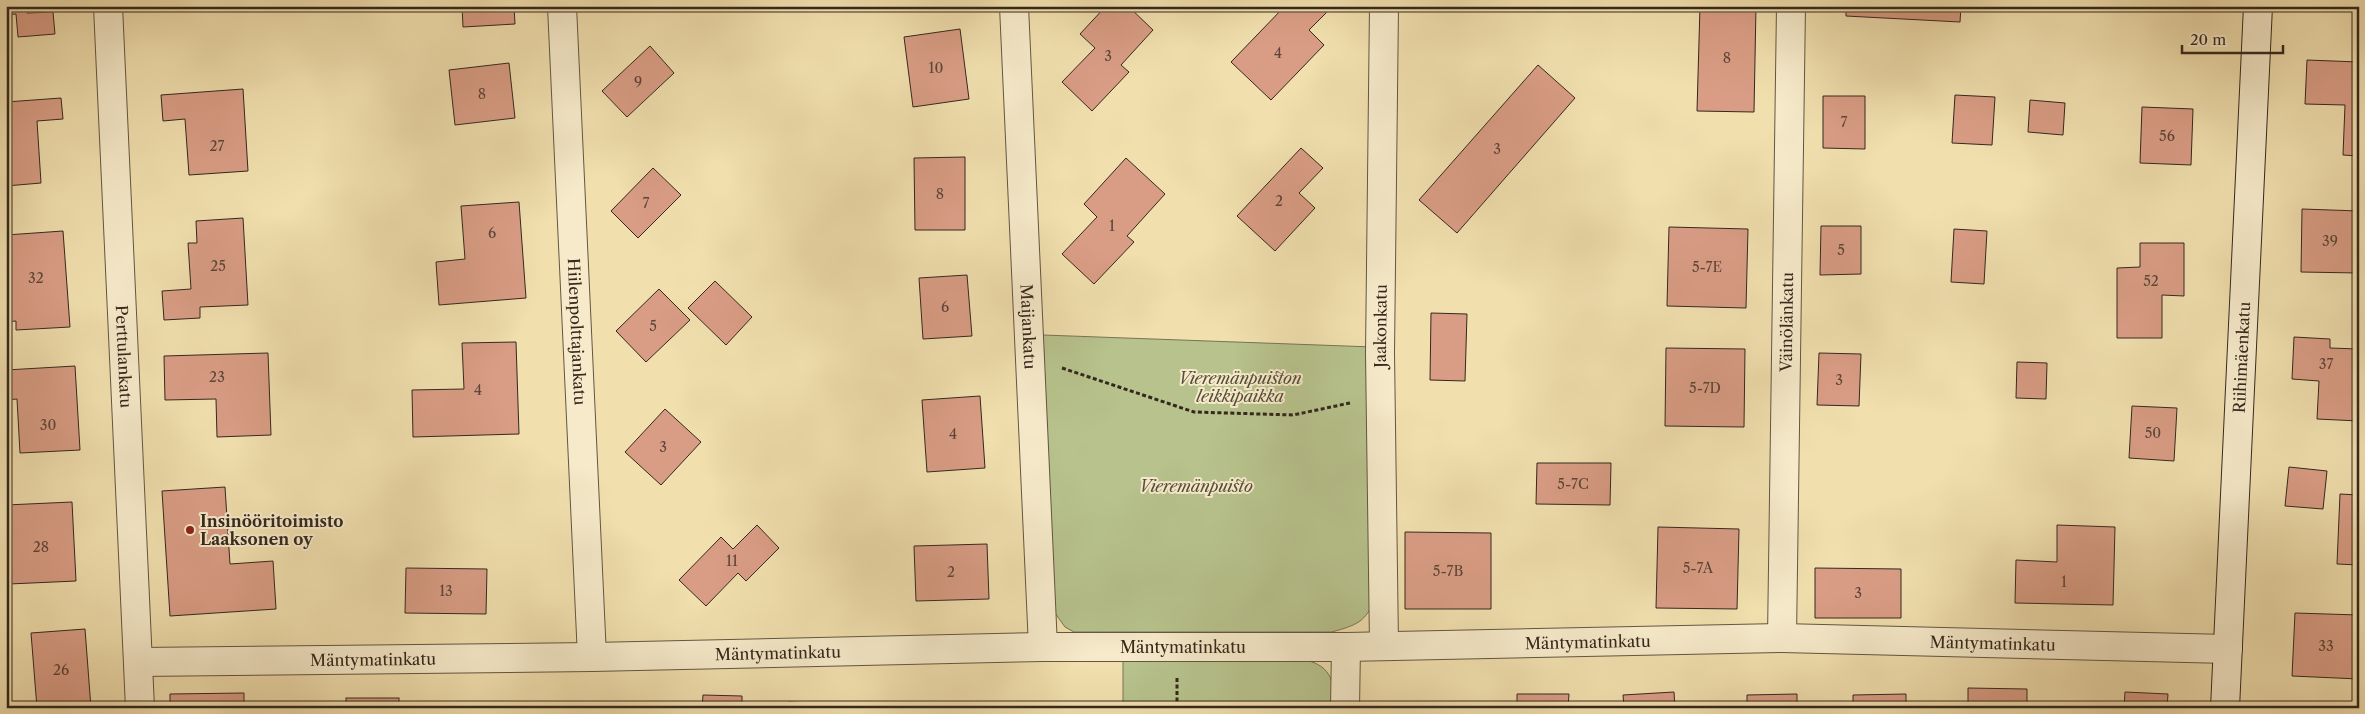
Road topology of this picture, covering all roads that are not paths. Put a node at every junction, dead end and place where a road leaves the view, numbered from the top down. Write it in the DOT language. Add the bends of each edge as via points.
graph roads {
  1 [pos="108,6"];
  2 [pos="562,6"];
  3 [pos="1014,6"];
  4 [pos="1384,6"];
  5 [pos="1791,6"];
  6 [pos="2258,6"];
  7 [pos="1782,638"];
  8 [pos="1384,645"];
  9 [pos="1043,647"];
  10 [pos="1346,647"];
  11 [pos="2228,650"];
  12 [pos="592,657"];
  13 [pos="138,662"];
  14 [pos="140,708"];
  15 [pos="1345,708"];
  16 [pos="2225,708"];
  1 -- 13 [label="street, Perttulankatu"];
  2 -- 12 [label="street, Hiilenpolttajankatu"];
  3 -- 9 [label="street, Maijankatu"];
  4 -- 8 [label="street, Jaakonkatu" via="1381,396"];
  5 -- 7 [label="street, Väinölänkatu"];
  6 -- 11 [label="street, Riihimäenkatu"];
  7 -- 8 [label="street, Mäntymatinkatu"];
  7 -- 11 [label="street, Mäntymatinkatu"];
  8 -- 10 [label="street, Mäntymatinkatu"];
  9 -- 10 [label="street, Mäntymatinkatu"];
  9 -- 12 [label="street, Mäntymatinkatu"];
  10 -- 15 [label="street"];
  11 -- 16 [label="street, Riihimäenkatu"];
  12 -- 13 [label="street, Mäntymatinkatu"];
  13 -- 14 [label="street, Perttulankatu"];
}
